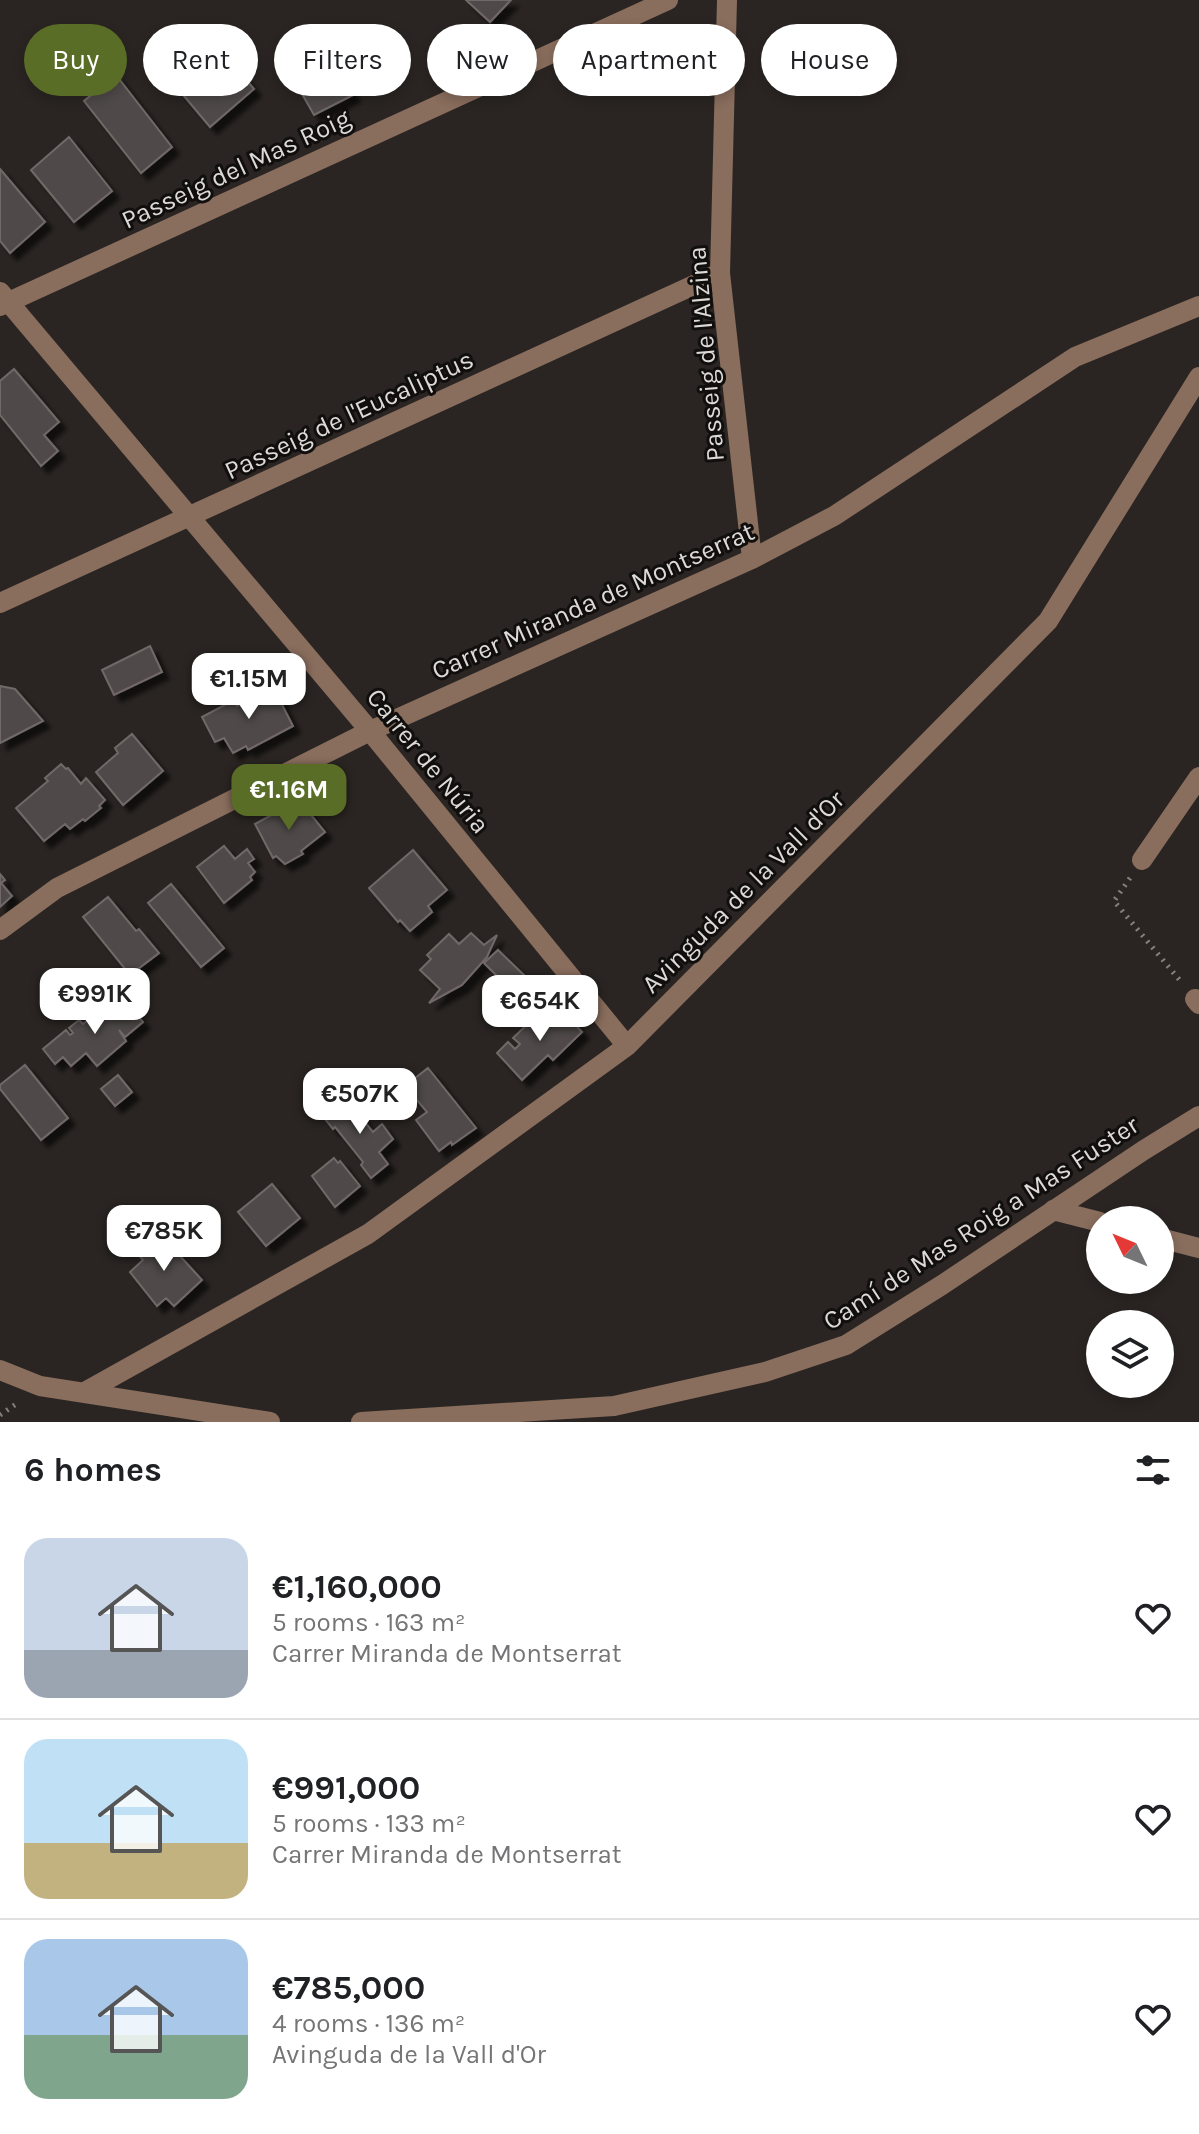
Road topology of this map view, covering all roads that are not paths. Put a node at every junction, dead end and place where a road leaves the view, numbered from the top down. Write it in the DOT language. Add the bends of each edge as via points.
graph roads {
  1 [pos="668,0"];
  2 [pos="727,0"];
  3 [pos="720,273"];
  4 [pos="3,300"];
  5 [pos="1199,306"];
  6 [pos="1199,377"];
  7 [pos="189,516"];
  8 [pos="752,559"];
  9 [pos="0,603"];
  10 [pos="370,731"];
  11 [pos="1199,777"];
  12 [pos="1142,860"];
  13 [pos="0,930"];
  14 [pos="627,1046"];
  15 [pos="1199,1116"];
  16 [pos="1053,1210"];
  17 [pos="1086,1218"];
  18 [pos="1174,1242"];
  19 [pos="1199,1248"];
  20 [pos="0,1370"];
  21 [pos="83,1393"];
  22 [pos="617,1414"];
  23 [pos="270,1422"];
  24 [pos="361,1422"];
  1 -- 4 [label="street, Passeig del Mas Roig"];
  2 -- 3 [label="street, Passeig de l'Alzina"];
  3 -- 7 [label="street, Passeig de l'Eucaliptus"];
  3 -- 8 [label="street, Passeig de l'Alzina"];
  4 -- 7 [label="street, Carrer de Núria"];
  5 -- 8 [label="street, Carrer Miranda de Montserrat" via="1075,357 834,516"];
  6 -- 14 [label="street, Avinguda de la Vall d'Or" via="1048,621"];
  7 -- 9 [label="street, Passeig de l'Eucaliptus"];
  7 -- 10 [label="street, Carrer de Núria"];
  8 -- 10 [label="street, Carrer Miranda de Montserrat"];
  10 -- 13 [label="street, Carrer Miranda de Montserrat" via="57,888"];
  10 -- 14 [label="street, Carrer de Núria"];
  11 -- 12 [label="street"];
  14 -- 21 [label="street, Avinguda de la Vall d'Or" via="368,1234"];
  15 -- 16 [label="street, Camí de Mas Roig a Mas Fuster"];
  16 -- 17 [label="street"];
  16 -- 22 [label="street, Camí de Mas Roig a Mas Fuster" via="846,1345"];
  18 -- 19 [label="street"];
  20 -- 21 [label="street" via="40,1386"];
  21 -- 23 [label="street"];
  22 -- 24 [label="street, Camí de Mas Roig a Mas Fuster"];
}
